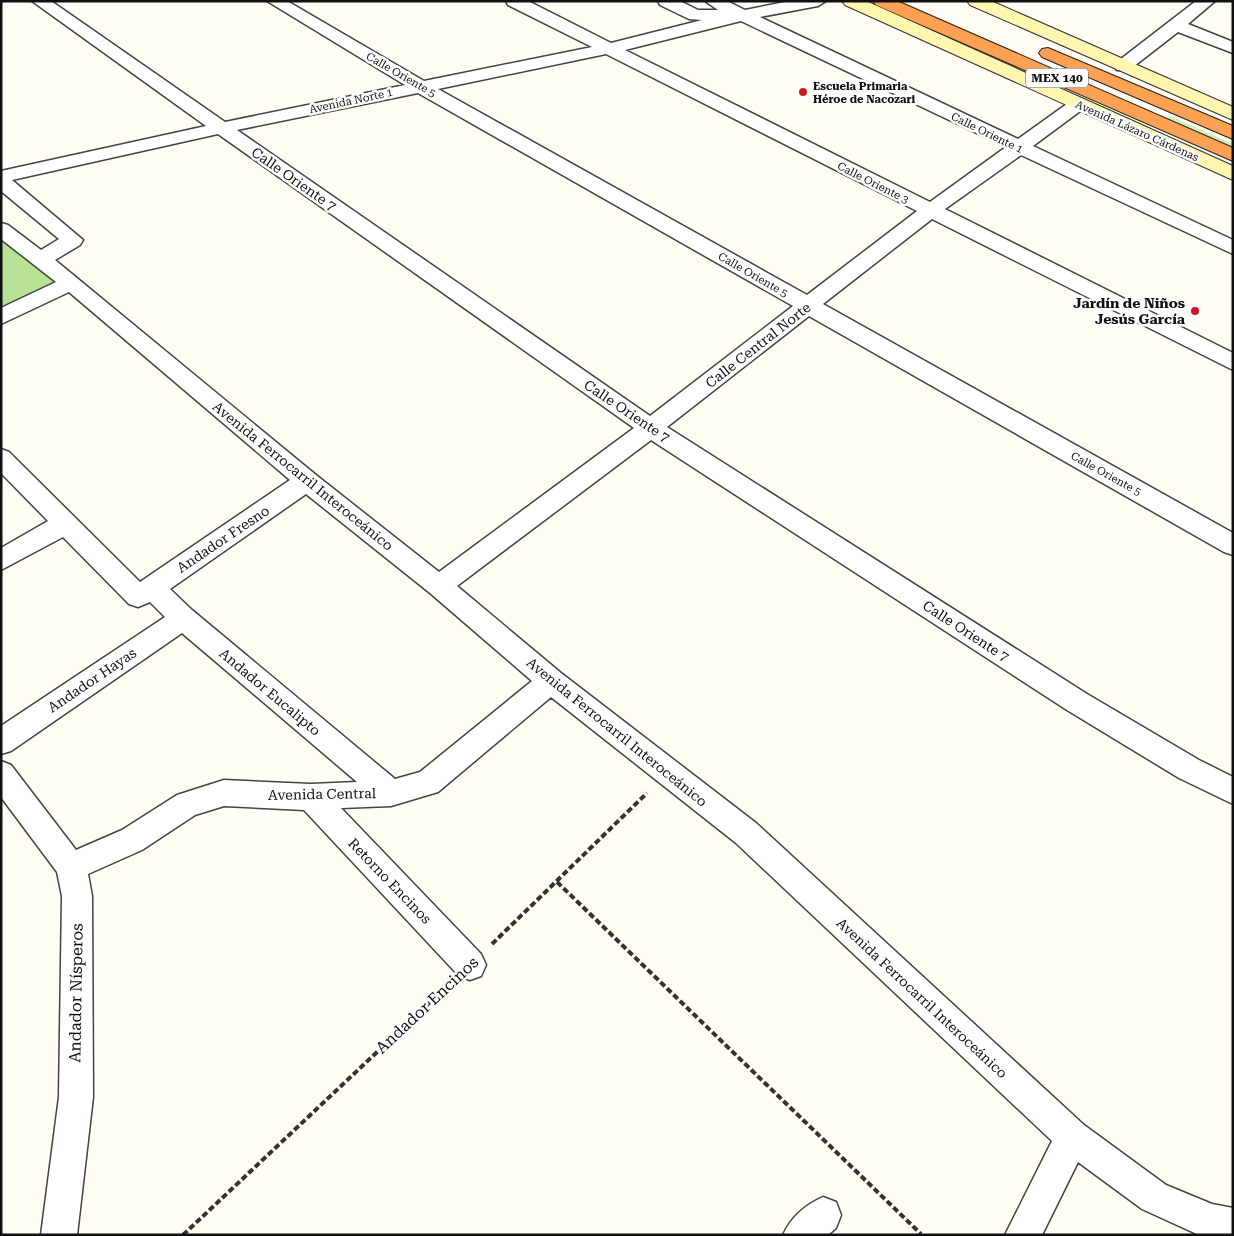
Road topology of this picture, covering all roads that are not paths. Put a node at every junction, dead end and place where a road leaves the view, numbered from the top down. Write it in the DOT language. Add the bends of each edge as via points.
graph roads {
  1 [pos="40,1"];
  2 [pos="275,1"];
  3 [pos="514,1"];
  4 [pos="666,1"];
  5 [pos="713,1"];
  6 [pos="818,1"];
  7 [pos="851,1"];
  8 [pos="882,1"];
  9 [pos="927,1"];
  10 [pos="976,1"];
  11 [pos="1207,1"];
  12 [pos="945,9"];
  13 [pos="743,16"];
  14 [pos="1176,25"];
  15 [pos="1035,48"];
  16 [pos="1233,48"];
  17 [pos="607,49"];
  18 [pos="1123,66"];
  19 [pos="420,86"];
  20 [pos="1077,105"];
  21 [pos="1233,114"];
  22 [pos="221,128"];
  23 [pos="1233,133"];
  24 [pos="1017,147"];
  25 [pos="1233,155"];
  26 [pos="1233,174"];
  27 [pos="1,177"];
  28 [pos="1,181"];
  29 [pos="930,211"];
  30 [pos="1,229"];
  31 [pos="1233,248"];
  32 [pos="40,259"];
  33 [pos="71,283"];
  34 [pos="808,306"];
  35 [pos="1,317"];
  36 [pos="1233,362"];
  37 [pos="650,428"];
  38 [pos="1,458"];
  39 [pos="307,482"];
  40 [pos="66,524"];
  41 [pos="1233,545"];
  42 [pos="1,560"];
  43 [pos="439,586"];
  44 [pos="145,592"];
  45 [pos="183,618"];
  46 [pos="551,681"];
  47 [pos="1,742"];
  48 [pos="1,774"];
  49 [pos="1233,791"];
  50 [pos="391,793"];
  51 [pos="311,797"];
  52 [pos="72,866"];
  53 [pos="470,965"];
  54 [pos="1072,1137"];
  55 [pos="1233,1226"];
  56 [pos="59,1235"];
  57 [pos="1023,1235"];
  1 -- 22 [label="street, Calle Oriente 7"];
  2 -- 19 [label="street, Calle Oriente 5"];
  3 -- 17 [label="street, Calle Oriente 3"];
  4 -- 13 [label="street, Calle Oriente 1" via="695,15"];
  5 -- 13 [label="street, Calle Oriente 1"];
  6 -- 13 [label="street, Avenida Norte 1"];
  7 -- 20 [label="street, Avenida Lázaro Cárdenas"];
  8 -- 25 [label="highway, Avenida Lázaro Cárdenas / MEX 140"];
  9 -- 12 [label="highway"];
  10 -- 18 [label="street"];
  11 -- 14 [label="street"];
  13 -- 17 [label="street, Avenida Norte 1"];
  13 -- 24 [label="street, Calle Oriente 1"];
  14 -- 16 [label="street"];
  14 -- 18 [label="street"];
  15 -- 23 [label="highway, MEX 140"];
  17 -- 19 [label="street, Avenida Norte 1"];
  17 -- 29 [label="street, Calle Oriente 3"];
  18 -- 21 [label="street"];
  19 -- 22 [label="street, Avenida Norte 1"];
  19 -- 34 [label="street, Calle Oriente 5"];
  20 -- 24 [label="street, Calle Central Norte"];
  20 -- 26 [label="street, Avenida Lázaro Cárdenas"];
  22 -- 27 [label="street, Avenida Norte 1"];
  22 -- 37 [label="street, Calle Oriente 7"];
  24 -- 29 [label="street, Calle Central Norte"];
  24 -- 31 [label="street, Calle Oriente 1"];
  28 -- 32 [label="street" via="73,240"];
  29 -- 34 [label="street, Calle Central Norte"];
  29 -- 36 [label="street, Calle Oriente 3"];
  30 -- 32 [label="street, Avenida Ferrocarril Interoceánico"];
  32 -- 33 [label="street, Avenida Ferrocarril Interoceánico"];
  33 -- 35 [label="street"];
  33 -- 39 [label="street, Avenida Ferrocarril Interoceánico"];
  34 -- 37 [label="street, Calle Central Norte"];
  34 -- 41 [label="street, Calle Oriente 5"];
  37 -- 43 [label="street, Calle Central Norte"];
  37 -- 49 [label="street, Calle Oriente 7" via="1077,702 1189,769"];
  38 -- 40 [label="street, Andador Eucalipto"];
  39 -- 43 [label="street, Avenida Ferrocarril Interoceánico"];
  39 -- 44 [label="street, Andador Fresno"];
  40 -- 42 [label="street"];
  40 -- 44 [label="street, Andador Eucalipto"];
  43 -- 46 [label="street, Avenida Ferrocarril Interoceánico"];
  44 -- 45 [label="street, Andador Eucalipto"];
  45 -- 47 [label="street, Andador Hayas"];
  45 -- 50 [label="street, Andador Eucalipto"];
  46 -- 50 [label="street, Avenida Central" via="428,783"];
  46 -- 54 [label="street, Avenida Ferrocarril Interoceánico" via="746,834"];
  48 -- 52 [label="street, Andador Nísperos"];
  50 -- 51 [label="street, Avenida Central"];
  51 -- 52 [label="street, Avenida Central" via="224,794 187,804 132,840"];
  51 -- 53 [label="street, Retorno Encinos"];
  52 -- 56 [label="street, Andador Nísperos" via="77,896 76,1097"];
  54 -- 55 [label="street, Avenida Ferrocarril Interoceánico" via="1154,1197 1211,1222"];
  54 -- 57 [label="street"];
}
